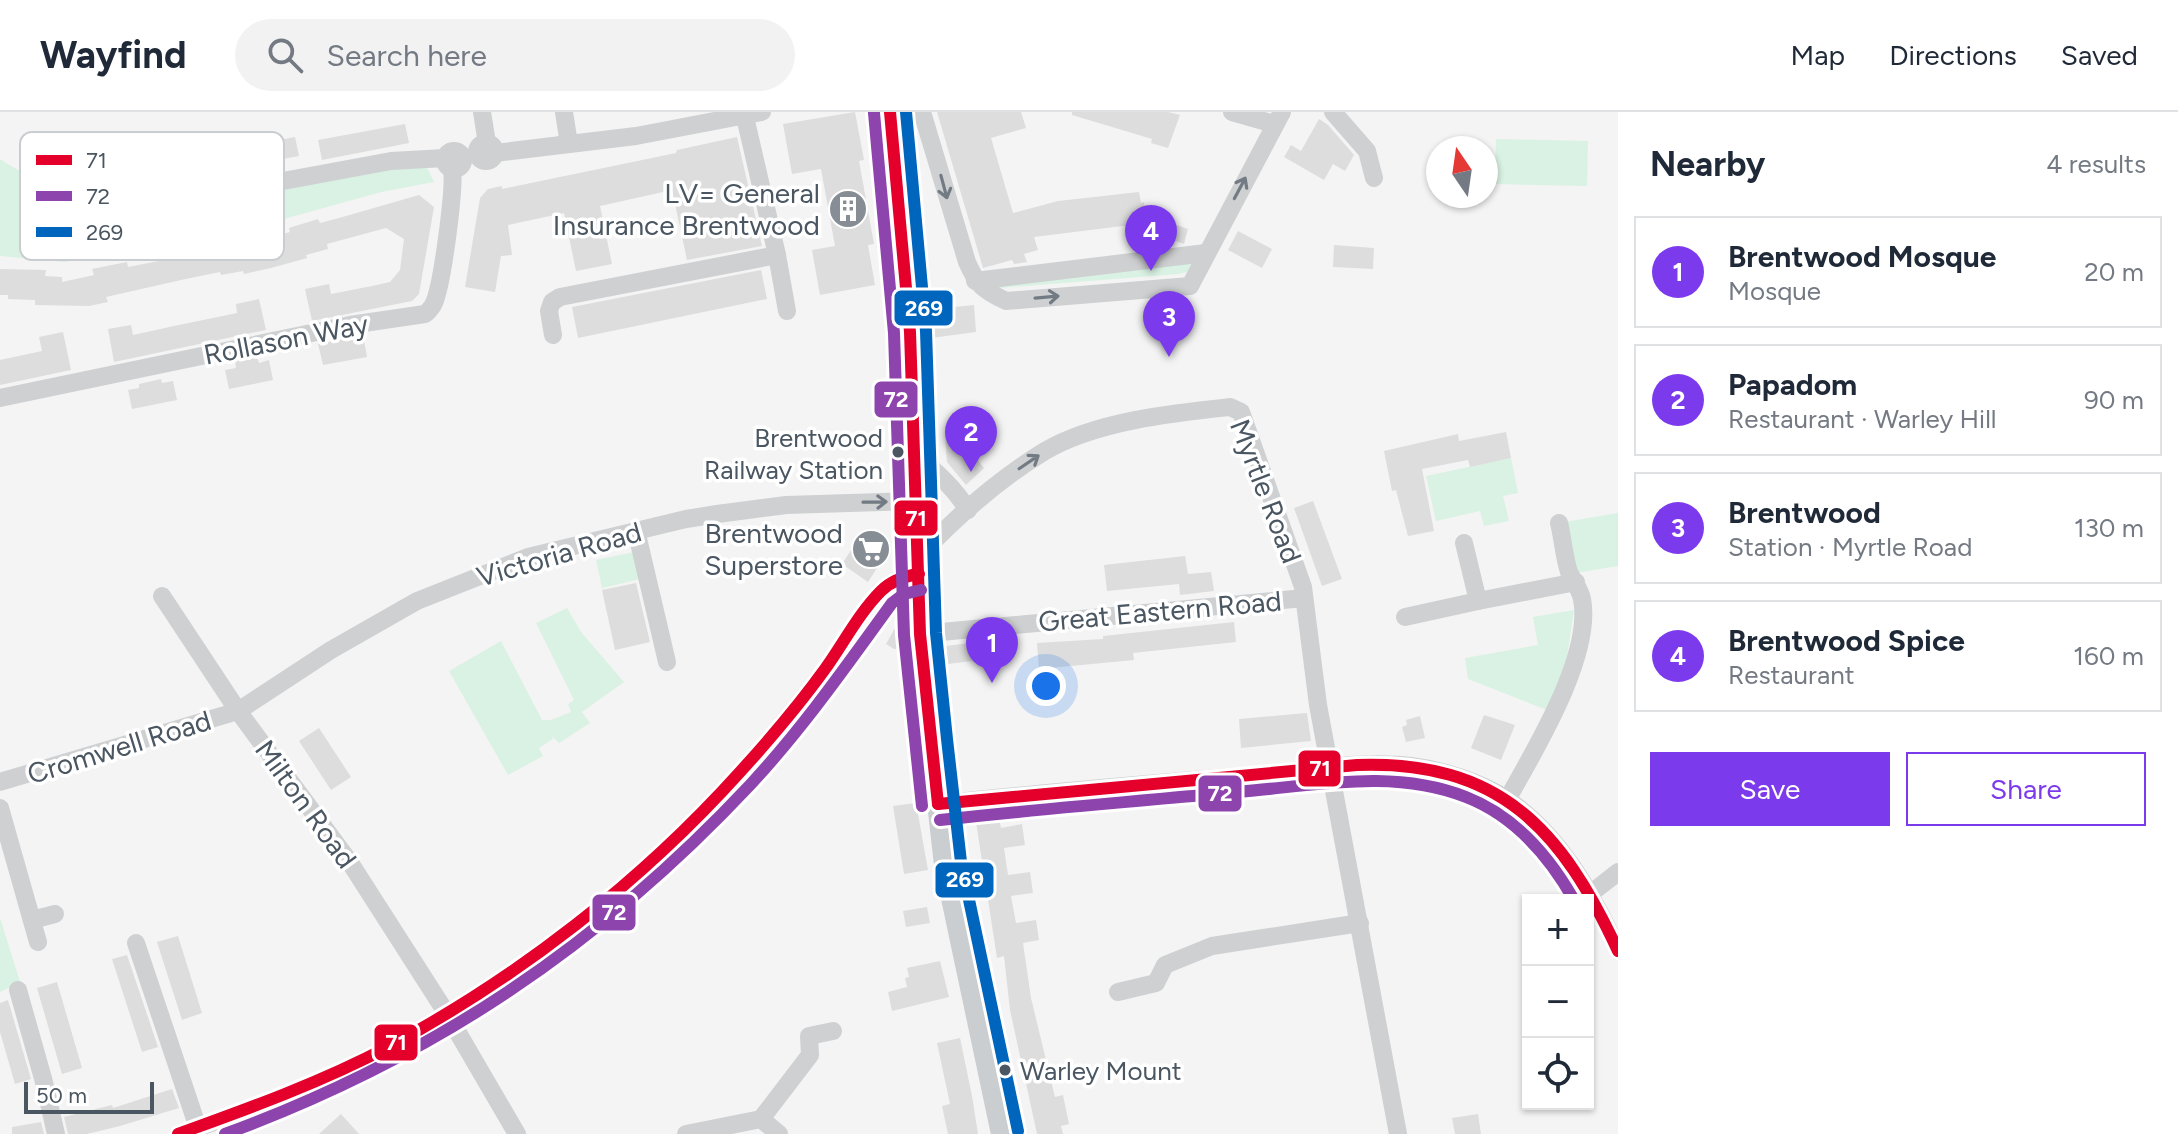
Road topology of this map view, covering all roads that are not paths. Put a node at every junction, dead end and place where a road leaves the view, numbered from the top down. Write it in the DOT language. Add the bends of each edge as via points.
graph roads {
  1 [pos="482,112"];
  2 [pos="564,112"];
  3 [pos="890,112"];
  4 [pos="922,112"];
  5 [pos="1232,112"];
  6 [pos="1333,112"];
  7 [pos="754,114"];
  8 [pos="1278,118"];
  9 [pos="569,144"];
  10 [pos="470,156"];
  11 [pos="1374,178"];
  12 [pos="284,181"];
  13 [pos="1206,253"];
  14 [pos="777,255"];
  15 [pos="975,281"];
  16 [pos="787,311"];
  17 [pos="553,335"];
  18 [pos="0,398"];
  19 [pos="914,453"];
  20 [pos="914,501"];
  21 [pos="968,510"];
  22 [pos="1559,523"];
  23 [pos="636,530"];
  24 [pos="1464,543"];
  25 [pos="918,566"];
  26 [pos="1576,582"];
  27 [pos="162,596"];
  28 [pos="1304,598"];
  29 [pos="1478,601"];
  30 [pos="1405,617"];
  31 [pos="920,634"];
  32 [pos="667,662"];
  33 [pos="238,711"];
  34 [pos="1330,767"];
  35 [pos="0,782"];
  36 [pos="1507,800"];
  37 [pos="938,804"];
  38 [pos="0,808"];
  39 [pos="1618,872"];
  40 [pos="1590,894"];
  41 [pos="1594,902"];
  42 [pos="55,914"];
  43 [pos="32,920"];
  44 [pos="1360,923"];
  45 [pos="38,942"];
  46 [pos="136,943"];
  47 [pos="1618,951"];
  48 [pos="18,990"];
  49 [pos="1118,992"];
  50 [pos="447,1014"];
  51 [pos="833,1031"];
  52 [pos="761,1119"];
  53 [pos="198,1128"];
  54 [pos="56,1134"];
  55 [pos="178,1134"];
  56 [pos="517,1134"];
  57 [pos="686,1134"];
  58 [pos="779,1134"];
  59 [pos="1002,1134"];
  60 [pos="1398,1134"];
  1 -- 10 [label="street"];
  2 -- 9 [label="street"];
  3 -- 19 [label="main road" via="910,332"];
  4 -- 15 [label="street, one-way"];
  5 -- 8 [label="street"];
  6 -- 11 [label="street" via="1367,151"];
  7 -- 9 [label="street"];
  7 -- 14 [label="street"];
  13 -- 8 [label="street, one-way"];
  9 -- 10 [label="street"];
  10 -- 12 [label="street" via="391,161"];
  10 -- 18 [label="street, Rollason Way" via="453,190 434,304 425,314"];
  13 -- 15 [label="street"];
  15 -- 13 [label="street, one-way" via="1006,301 1190,286"];
  14 -- 16 [label="street"];
  14 -- 17 [label="street" via="560,297 549,311"];
  19 -- 20 [label="main road"];
  19 -- 21 [label="street" via="944,478"];
  23 -- 20 [label="street, Victoria Road, one-way" via="717,514 835,502"];
  20 -- 25 [label="main road"];
  21 -- 25 [label="street, Myrtle Road" via="938,535"];
  21 -- 28 [label="street, Myrtle Road, one-way" via="1047,450 1087,433 1230,407 1241,412"];
  22 -- 26 [label="street"];
  23 -- 32 [label="street"];
  23 -- 33 [label="street, Victoria Road" via="528,557 417,601"];
  24 -- 29 [label="street"];
  25 -- 31 [label="main road"];
  25 -- 50 [label="street" via="880,592 788,717 655,861 548,949"];
  26 -- 29 [label="street"];
  26 -- 36 [label="street" via="1582,606 1575,662 1552,719"];
  27 -- 33 [label="street, Milton Road"];
  28 -- 31 [label="street, Great Eastern Road"];
  28 -- 34 [label="street"];
  29 -- 30 [label="street"];
  31 -- 37 [label="main road"];
  33 -- 35 [label="street, Cromwell Road"];
  33 -- 50 [label="street, Milton Road" via="349,861"];
  34 -- 36 [label="street" via="1408,765 1440,771"];
  34 -- 37 [label="street"];
  34 -- 44 [label="street"];
  36 -- 40 [label="street" via="1541,828"];
  37 -- 59 [label="main road" via="945,865"];
  38 -- 43 [label="street"];
  39 -- 40 [label="street"];
  41 -- 47 [label="street"];
  42 -- 43 [label="street"];
  43 -- 45 [label="street"];
  44 -- 49 [label="street" via="1212,946 1165,965 1156,983"];
  44 -- 60 [label="street"];
  46 -- 53 [label="street"];
  48 -- 54 [label="street"];
  50 -- 53 [label="street" via="333,1075"];
  50 -- 56 [label="street, Milton Road"];
  51 -- 52 [label="street" via="809,1036 810,1055"];
  52 -- 57 [label="street"];
  52 -- 58 [label="street"];
  53 -- 55 [label="street"];
}
